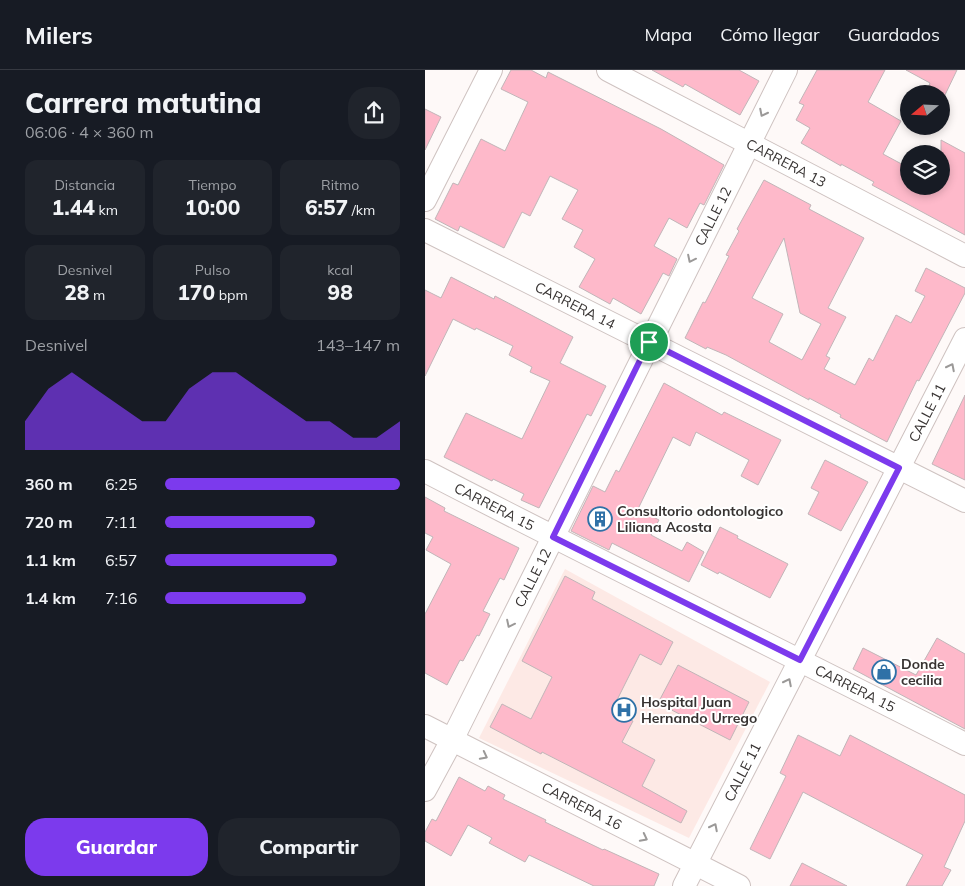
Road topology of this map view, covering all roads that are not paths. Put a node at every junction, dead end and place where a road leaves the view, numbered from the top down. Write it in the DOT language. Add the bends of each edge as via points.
graph roads {
  1 [pos="491,70"];
  2 [pos="608,70"];
  3 [pos="786,70"];
  4 [pos="748,143"];
  5 [pos="425,200"];
  6 [pos="425,230"];
  7 [pos="965,256"];
  8 [pos="965,339"];
  9 [pos="649,342"];
  10 [pos="899,468"];
  11 [pos="425,471"];
  12 [pos="965,501"];
  13 [pos="553,537"];
  14 [pos="800,660"];
  15 [pos="425,726"];
  16 [pos="452,740"];
  17 [pos="965,744"];
  18 [pos="425,790"];
  19 [pos="695,864"];
  20 [pos="684,886"];
  21 [pos="739,886"];
  1 -- 5 [label="street"];
  2 -- 4 [label="street, CARRERA 13"];
  3 -- 4 [label="street, CALLE 12, one-way"];
  4 -- 7 [label="street, CARRERA 13"];
  4 -- 9 [label="street, CALLE 12, one-way"];
  6 -- 9 [label="street, CARRERA 14"];
  10 -- 8 [label="street, CALLE 11, one-way"];
  9 -- 10 [label="street, CARRERA 14"];
  9 -- 13 [label="street, CALLE 12"];
  10 -- 12 [label="street, CARRERA 14"];
  10 -- 14 [label="street, CALLE 11"];
  11 -- 13 [label="street, CARRERA 15"];
  13 -- 14 [label="street, CARRERA 15"];
  13 -- 16 [label="street, CALLE 12, one-way"];
  14 -- 17 [label="street, CARRERA 15"];
  19 -- 14 [label="street, CALLE 11, one-way"];
  15 -- 16 [label="street, CARRERA 16"];
  16 -- 18 [label="street, CALLE 12"];
  16 -- 19 [label="street, CARRERA 16, one-way"];
  19 -- 20 [label="street, CALLE 11"];
  19 -- 21 [label="street, CARRERA 16"];
}
